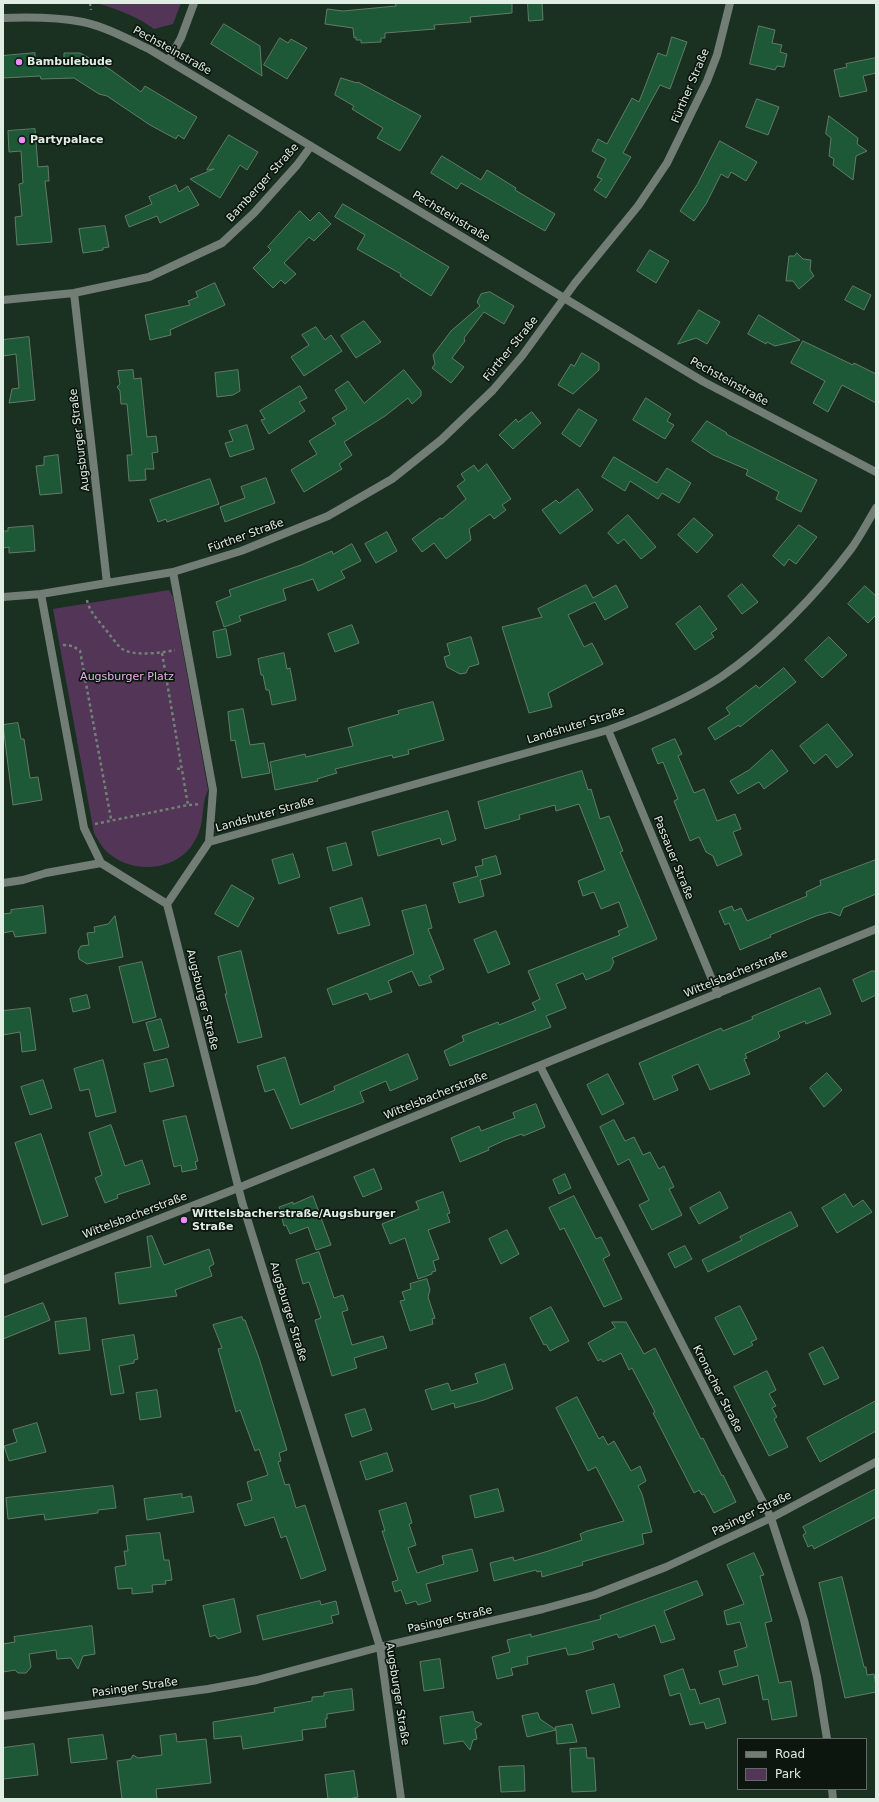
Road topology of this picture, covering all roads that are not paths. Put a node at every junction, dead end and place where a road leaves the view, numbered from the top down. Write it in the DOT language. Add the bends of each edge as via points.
graph roads {
  1 [pos="194,3"];
  2 [pos="730,3"];
  3 [pos="3,18"];
  4 [pos="169,60"];
  5 [pos="311,146"];
  6 [pos="74,294"];
  7 [pos="564,298"];
  8 [pos="3,300"];
  9 [pos="876,472"];
  10 [pos="876,508"];
  11 [pos="174,572"];
  12 [pos="107,583"];
  13 [pos="41,594"];
  14 [pos="3,597"];
  15 [pos="608,730"];
  16 [pos="209,842"];
  17 [pos="100,863"];
  18 [pos="3,883"];
  19 [pos="167,904"];
  20 [pos="876,929"];
  21 [pos="718,994"];
  22 [pos="540,1066"];
  23 [pos="238,1188"];
  24 [pos="3,1280"];
  25 [pos="876,1462"];
  26 [pos="771,1518"];
  27 [pos="380,1647"];
  28 [pos="3,1716"];
  29 [pos="827,1738"];
  30 [pos="401,1799"];
  1 -- 4 [label="street" via="181,38"];
  2 -- 7 [label="street, Fürther Straße" via="717,55 707,81 667,163 638,206"];
  3 -- 4 [label="street, Pechsteinstraße" via="46,18 84,22 130,40"];
  4 -- 5 [label="street, Pechsteinstraße"];
  5 -- 6 [label="street, Bamberger Straße" via="254,213 222,243 149,277"];
  5 -- 7 [label="street, Pechsteinstraße"];
  6 -- 8 [label="street, Bamberger Straße"];
  6 -- 12 [label="street, Augsburger Straße"];
  7 -- 9 [label="street, Pechsteinstraße" via="704,382"];
  7 -- 11 [label="street, Fürther Straße" via="522,356 493,390 441,440 392,479 328,516 241,551"];
  10 -- 15 [label="street, Landshuter Straße" via="851,549 804,605 768,639 721,677 665,708"];
  11 -- 12 [label="street"];
  11 -- 16 [label="street" via="213,790"];
  12 -- 13 [label="street"];
  13 -- 14 [label="street"];
  13 -- 17 [label="street" via="84,828"];
  15 -- 16 [label="street, Landshuter Straße"];
  15 -- 21 [label="street, Passauer Straße"];
  16 -- 19 [label="street"];
  17 -- 18 [label="street"];
  17 -- 19 [label="street"];
  19 -- 23 [label="street, Augsburger Straße"];
  20 -- 21 [label="street, Wittelsbacherstraße"];
  21 -- 22 [label="street, Wittelsbacherstraße"];
  22 -- 23 [label="street, Wittelsbacherstraße"];
  22 -- 26 [label="street, Kronacher Straße"];
  23 -- 24 [label="street, Wittelsbacherstraße"];
  23 -- 27 [label="street, Augsburger Straße"];
  25 -- 26 [label="street, Pasinger Straße"];
  26 -- 27 [label="street, Pasinger Straße" via="666,1567 594,1595"];
  26 -- 29 [label="street, Kronacher Straße" via="804,1620"];
  27 -- 28 [label="street, Pasinger Straße" via="257,1680 208,1689"];
  27 -- 30 [label="street, Augsburger Straße"];
}
